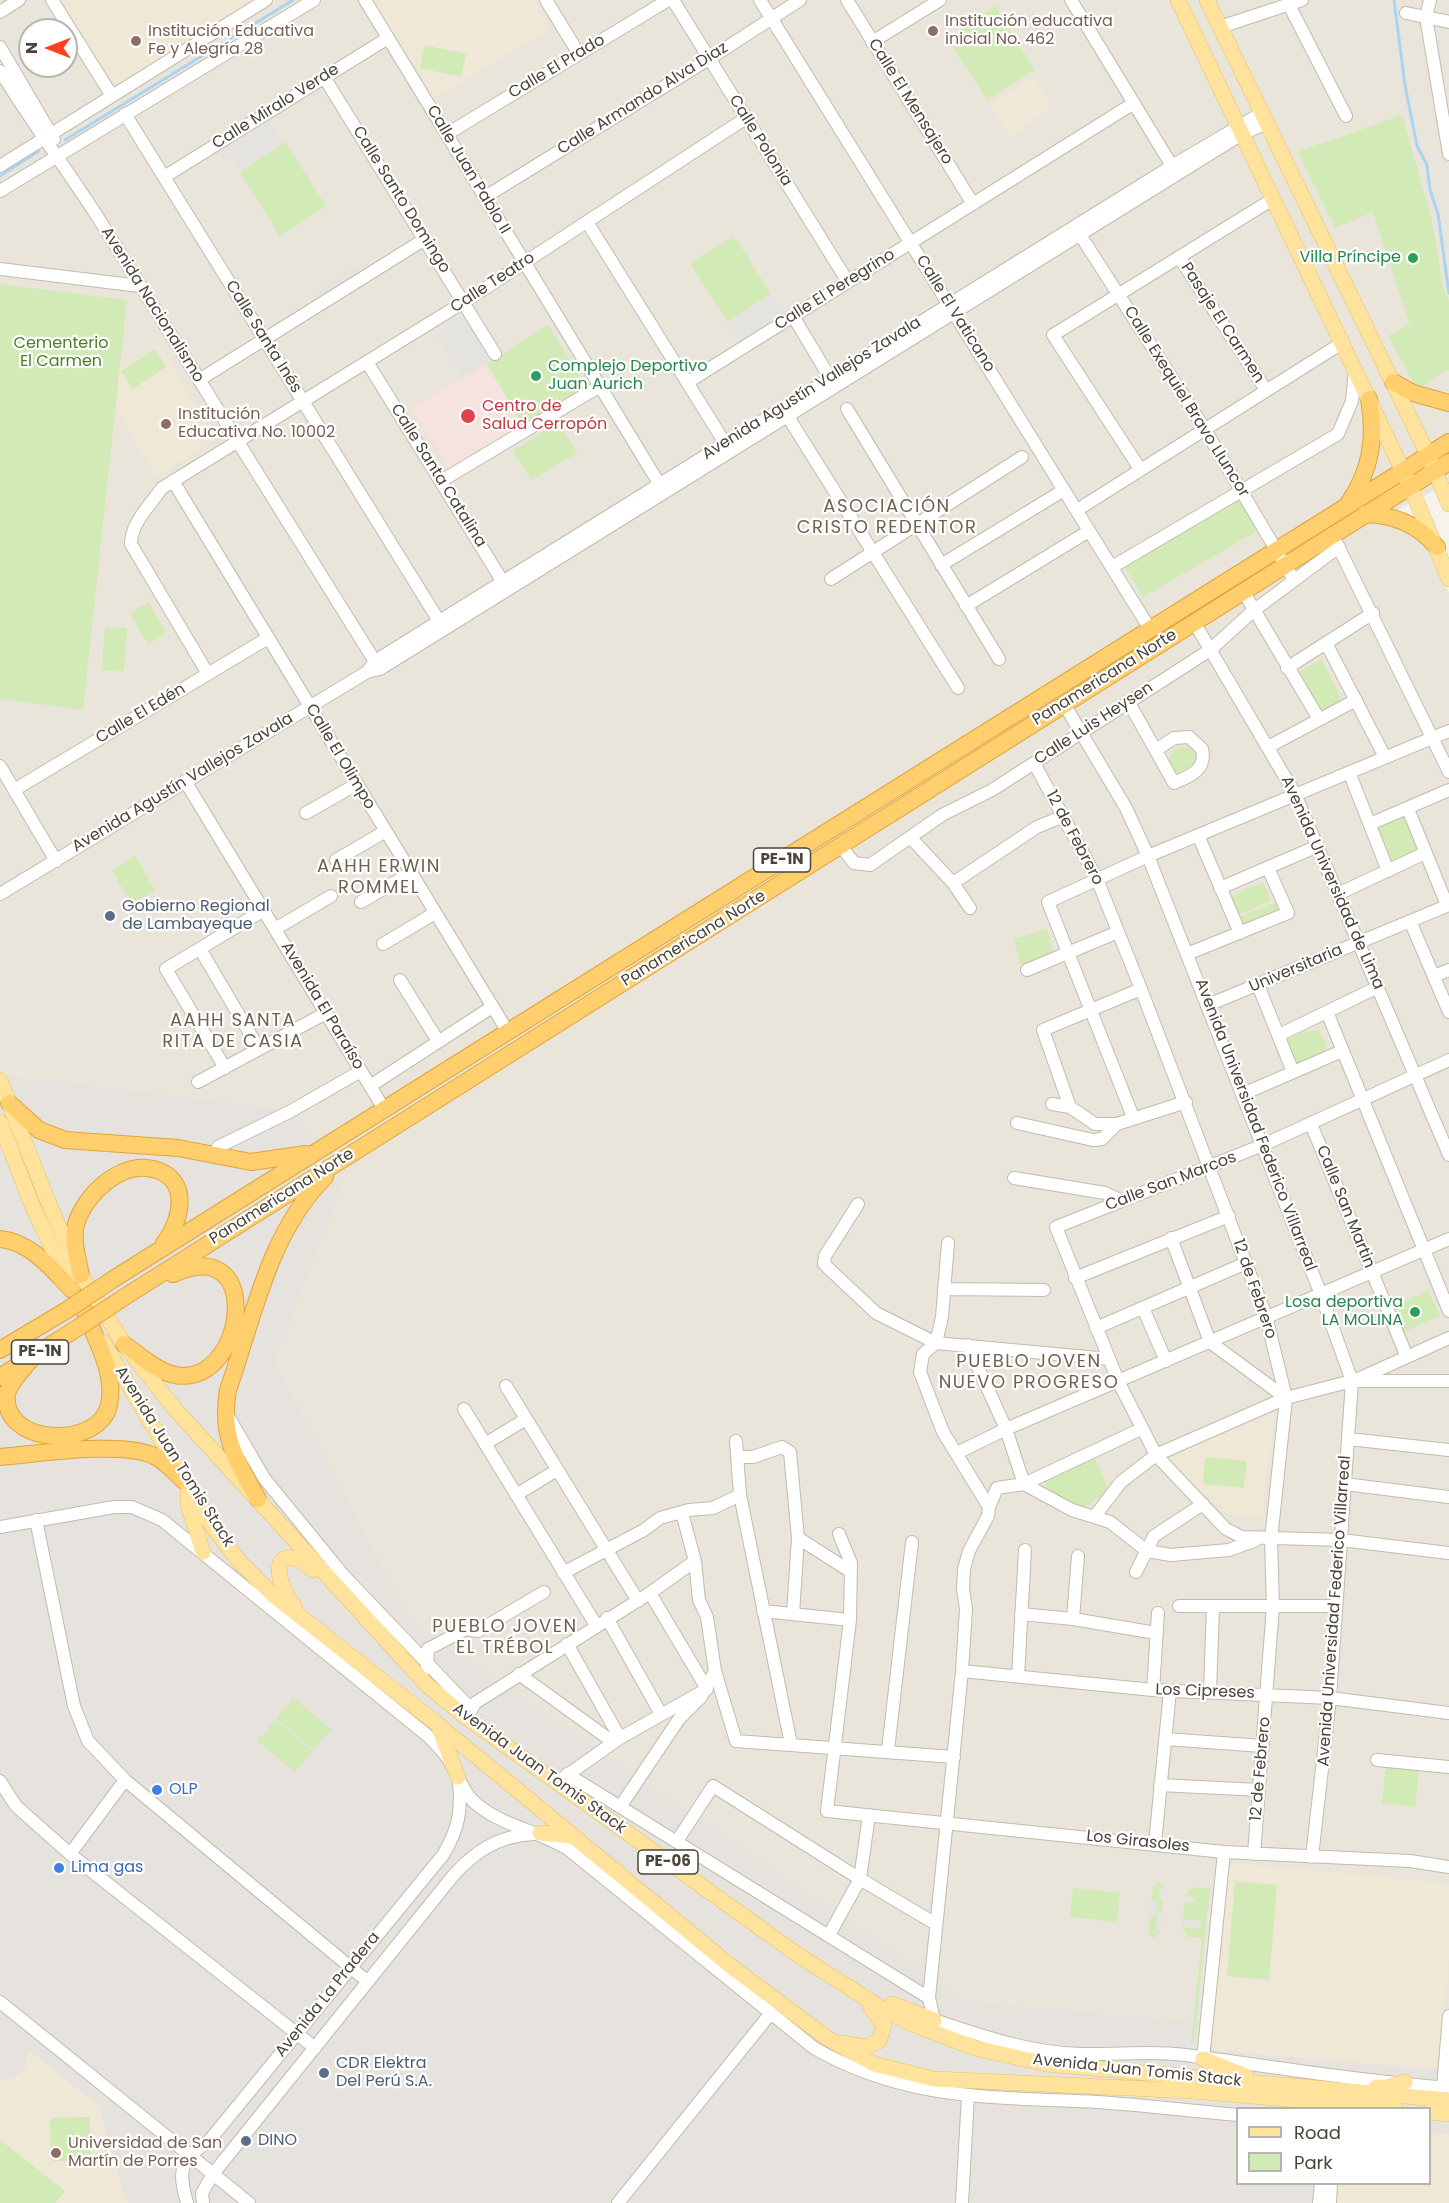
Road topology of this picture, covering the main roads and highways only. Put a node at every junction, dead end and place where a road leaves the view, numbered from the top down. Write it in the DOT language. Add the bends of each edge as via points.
graph roads {
  1 [pos="1178,0"];
  2 [pos="1207,0"];
  3 [pos="1393,382"];
  4 [pos="1369,399"];
  5 [pos="1449,403"];
  6 [pos="1411,420"];
  7 [pos="1385,433"];
  8 [pos="1449,442"];
  9 [pos="1438,462"];
  10 [pos="1407,478"];
  11 [pos="1449,504"];
  12 [pos="1346,506"];
  13 [pos="1365,514"];
  14 [pos="1437,547"];
  15 [pos="1281,557"];
  16 [pos="1449,579"];
  17 [pos="0,1080"];
  18 [pos="9,1103"];
  19 [pos="0,1122"];
  20 [pos="315,1152"];
  21 [pos="343,1159"];
  22 [pos="0,1239"];
  23 [pos="158,1251"];
  24 [pos="81,1275"];
  25 [pos="146,1283"];
  26 [pos="72,1290"];
  27 [pos="82,1320"];
  28 [pos="23,1336"];
  29 [pos="0,1341"];
  30 [pos="124,1344"];
  31 [pos="0,1350"];
  32 [pos="34,1356"];
  33 [pos="0,1377"];
  34 [pos="0,1457"];
  35 [pos="186,1484"];
  36 [pos="261,1502"];
  37 [pos="203,1552"];
  38 [pos="338,1591"];
  39 [pos="318,1634"];
  40 [pos="436,1723"];
  41 [pos="458,1777"];
  42 [pos="540,1833"];
  43 [pos="573,1836"];
  44 [pos="840,1983"];
  45 [pos="934,2020"];
  46 [pos="827,2038"];
  47 [pos="1203,2059"];
  48 [pos="1405,2082"];
  49 [pos="1281,2085"];
  50 [pos="1307,2087"];
  51 [pos="1447,2092"];
  52 [pos="1269,2098"];
  53 [pos="1289,2107"];
  54 [pos="1372,2107"];
  1 -- 4 [label="main road"];
  2 -- 3 [label="main road"];
  3 -- 5 [label="highway" via="1413,393"];
  3 -- 6 [label="main road"];
  4 -- 7 [label="main road"];
  4 -- 12 [label="highway" via="1371,455"];
  6 -- 7 [label="main road" via="1399,434"];
  6 -- 9 [label="main road"];
  7 -- 10 [label="main road"];
  8 -- 9 [label="highway, Panamericana Norte / PE-1N"];
  9 -- 10 [label="highway, Panamericana Norte / PE-1N"];
  9 -- 11 [label="main road"];
  10 -- 12 [label="highway, Panamericana Norte / PE-1N"];
  10 -- 13 [label="highway, Panamericana Norte / PE-1N"];
  10 -- 14 [label="main road"];
  12 -- 15 [label="highway, Panamericana Norte / PE-1N"];
  13 -- 14 [label="highway" via="1399,519 1414,526"];
  13 -- 15 [label="highway, Panamericana Norte / PE-1N" via="1336,541"];
  14 -- 16 [label="main road"];
  15 -- 20 [label="highway, Panamericana Norte / PE-1N" via="1150,628"];
  15 -- 21 [label="highway, Panamericana Norte / PE-1N" via="1243,591"];
  17 -- 18 [label="main road, Avenida Juan Tomis Stack"];
  18 -- 20 [label="highway" via="39,1130 72,1142 178,1148 251,1162"];
  18 -- 24 [label="main road, Avenida Juan Tomis Stack"];
  19 -- 26 [label="main road, Avenida Juan Tomis Stack" via="32,1205"];
  20 -- 23 [label="highway, Panamericana Norte / PE-1N"];
  21 -- 25 [label="highway, Panamericana Norte / PE-1N"];
  21 -- 36 [label="highway" via="301,1203 280,1240 228,1390 228,1440"];
  22 -- 26 [label="highway" via="21,1244 33,1252"];
  23 -- 24 [label="highway" via="174,1231 181,1202 178,1189 159,1171 133,1169 98,1190 79,1213 75,1245"];
  23 -- 28 [label="highway, Panamericana Norte / PE-1N, bridge"];
  24 -- 30 [label="main road, Avenida Juan Tomis Stack / PE-06"];
  25 -- 27 [label="highway, Panamericana Norte / PE-1N, bridge"];
  25 -- 30 [label="highway" via="193,1268 223,1272 235,1293 233,1328 218,1360 194,1374 171,1374"];
  26 -- 27 [label="main road, Avenida Juan Tomis Stack / PE-06"];
  27 -- 32 [label="highway, Panamericana Norte / PE-1N"];
  27 -- 32 [label="highway" via="111,1384 109,1408 85,1431 58,1436 33,1434 15,1425 9,1416 6,1396 10,1385"];
  27 -- 35 [label="main road, Avenida Juan Tomis Stack / PE-06"];
  28 -- 29 [label="highway"];
  28 -- 31 [label="highway, Panamericana Norte / PE-1N"];
  30 -- 36 [label="main road, Avenida Juan Tomis Stack / PE-06" via="175,1409"];
  32 -- 33 [label="highway, Panamericana Norte / PE-1N"];
  34 -- 35 [label="highway" via="101,1450 142,1452 164,1462"];
  35 -- 37 [label="main road" via="188,1505"];
  35 -- 39 [label="main road, Avenida Juan Tomis Stack / PE-06" via="239,1561"];
  36 -- 38 [label="main road, Avenida Juan Tomis Stack / PE-06"];
  38 -- 39 [label="main road" via="297,1558 279,1564 281,1587"];
  38 -- 44 [label="main road, Avenida Juan Tomis Stack / PE-06" via="427,1685 563,1779"];
  39 -- 40 [label="main road, Avenida Juan Tomis Stack / PE-06"];
  40 -- 41 [label="main road, PE-06"];
  40 -- 43 [label="main road, Avenida Juan Tomis Stack / PE-06"];
  42 -- 43 [label="main road"];
  43 -- 46 [label="main road, Avenida Juan Tomis Stack / PE-06" via="749,1981"];
  44 -- 45 [label="main road"];
  44 -- 46 [label="main road" via="875,2012 884,2026 883,2034 879,2041 865,2047"];
  44 -- 49 [label="main road, Avenida Juan Tomis Stack / PE-06" via="910,2023 1009,2057 1047,2064"];
  46 -- 52 [label="main road, Avenida Juan Tomis Stack / PE-06" via="874,2064 934,2079 1182,2090"];
  47 -- 49 [label="main road"];
  48 -- 50 [label="main road" via="1386,2087"];
  49 -- 50 [label="main road, Avenida Juan Tomis Stack / PE-06"];
  50 -- 51 [label="main road, Avenida Juan Tomis Stack / PE-06"];
  52 -- 53 [label="main road"];
  52 -- 54 [label="main road, Avenida Juan Tomis Stack / PE-06"];
}
